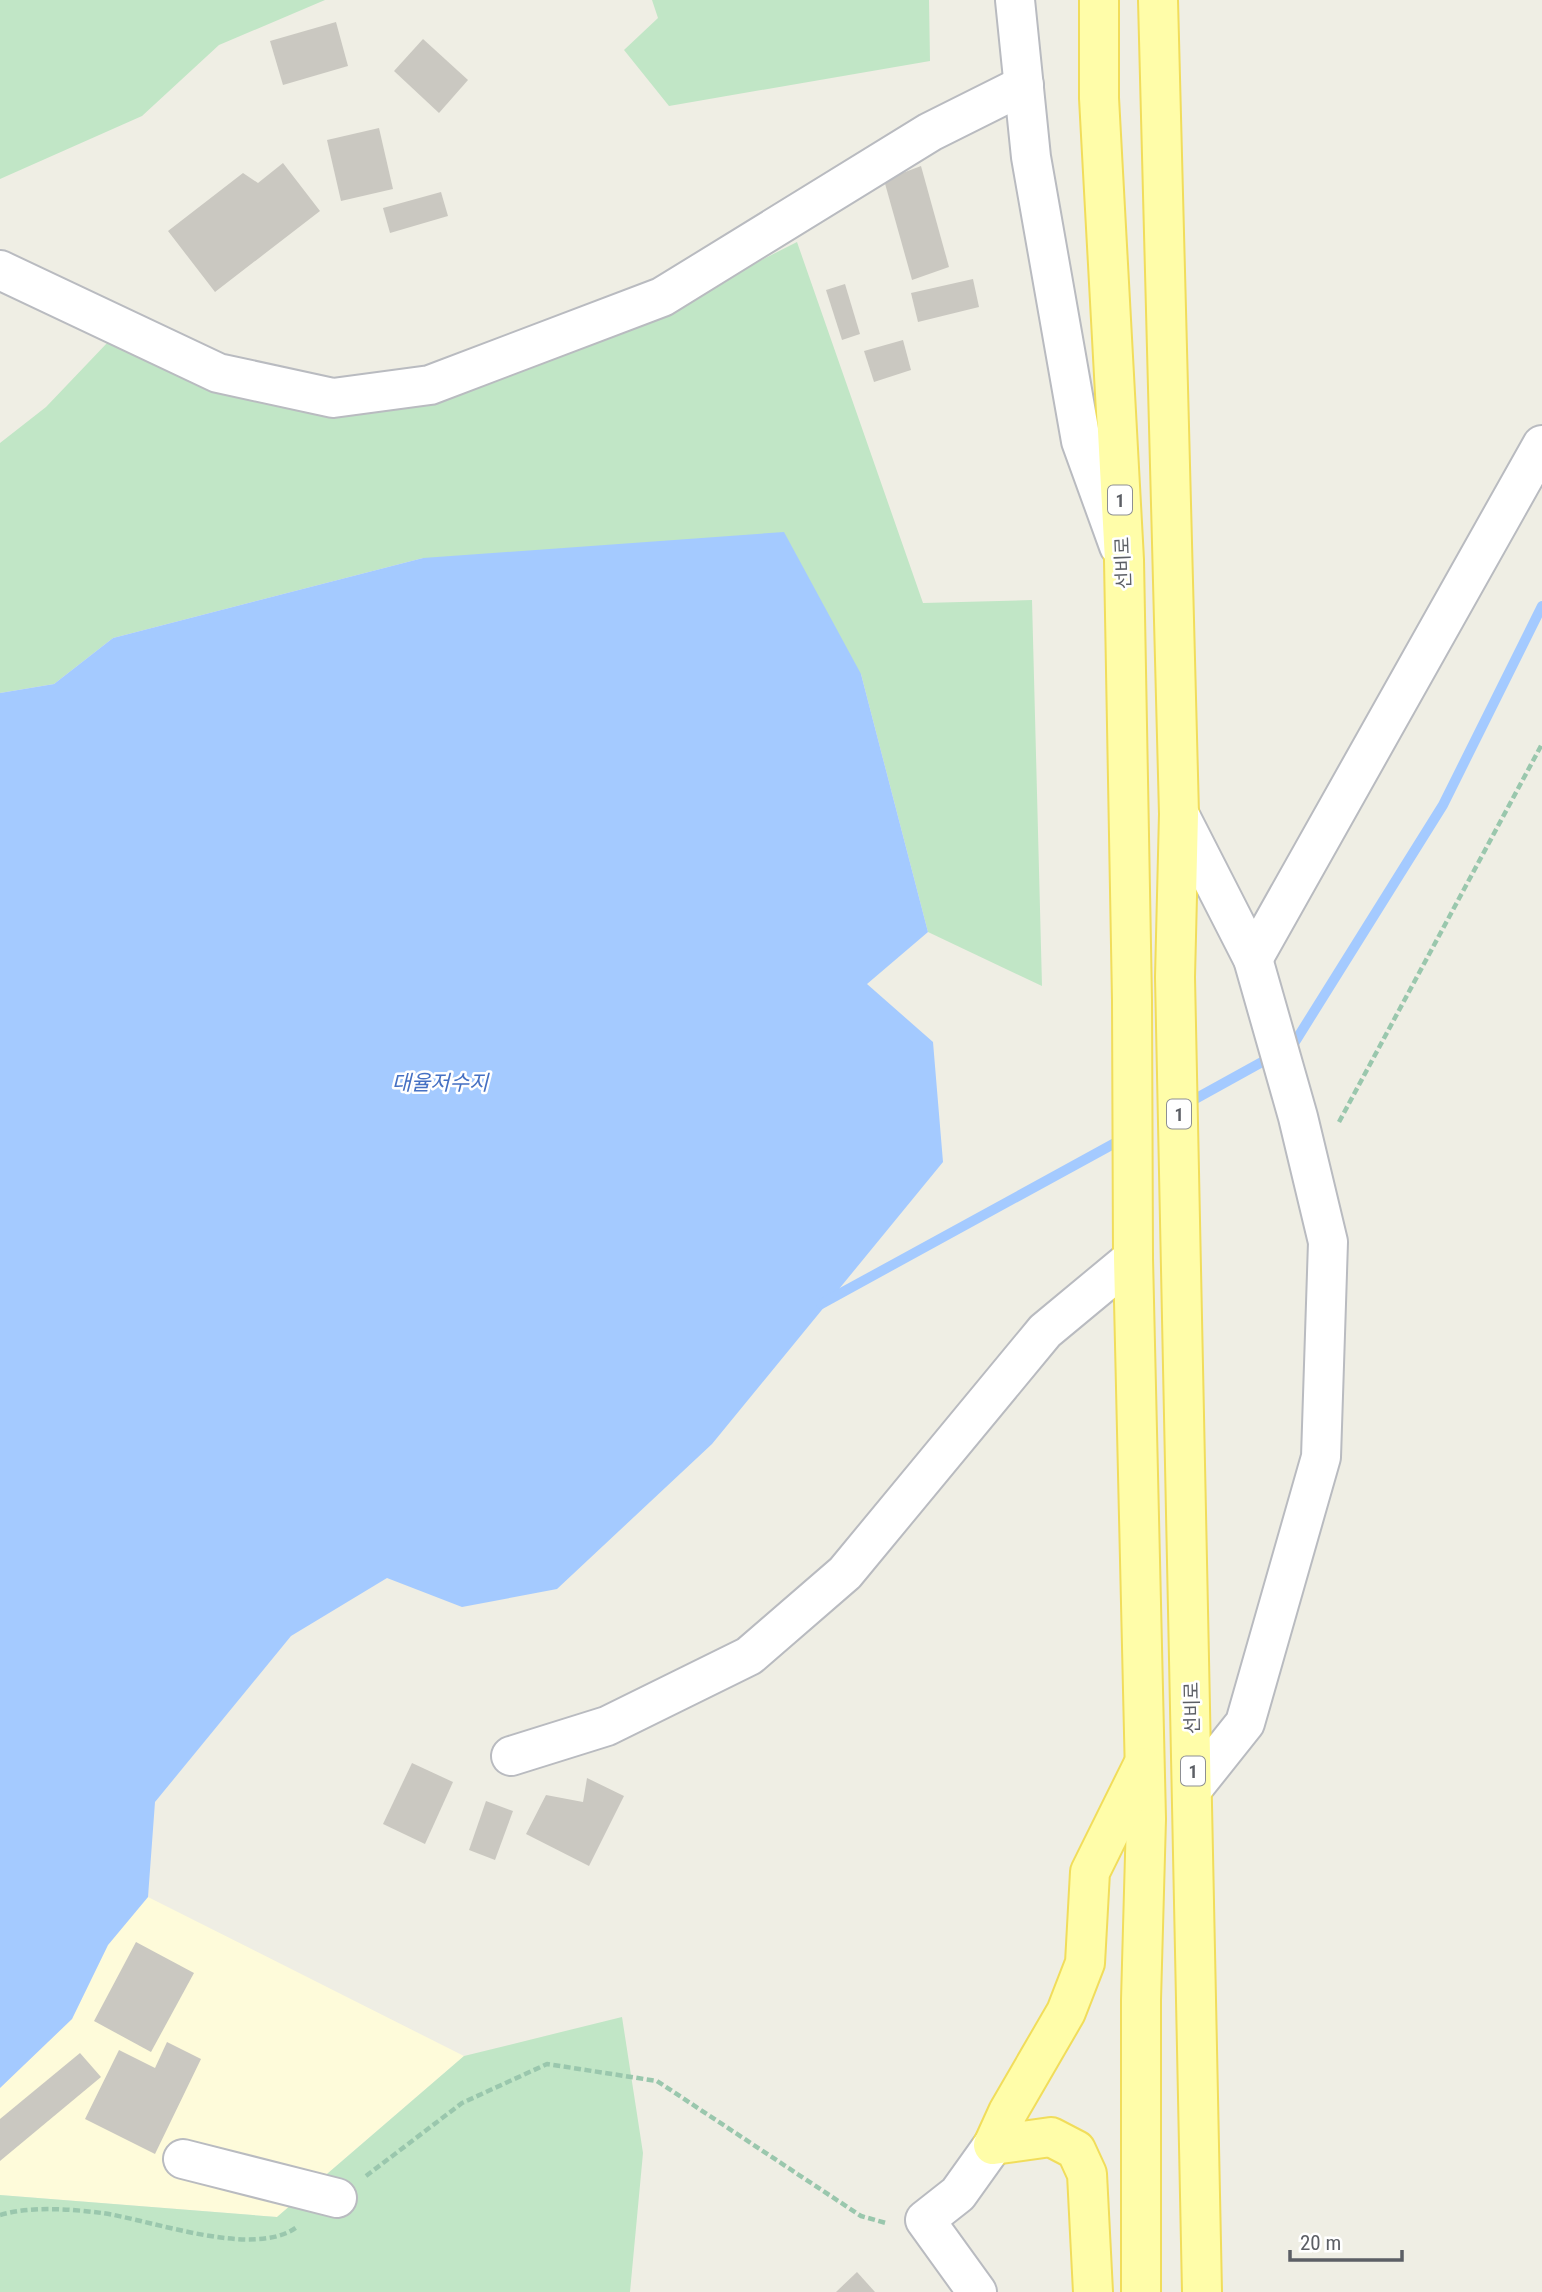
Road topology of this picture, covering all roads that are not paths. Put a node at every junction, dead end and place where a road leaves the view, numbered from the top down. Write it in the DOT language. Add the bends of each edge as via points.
graph roads {
  1 [pos="1015,0"];
  2 [pos="1099,0"];
  3 [pos="1158,0"];
  4 [pos="1024,85"];
  5 [pos="0,271"];
  6 [pos="1542,445"];
  7 [pos="1124,560"];
  8 [pos="1179,814"];
  9 [pos="1253,959"];
  10 [pos="1133,1258"];
  11 [pos="511,1756"];
  12 [pos="1144,1762"];
  13 [pos="1194,1787"];
  14 [pos="993,2145"];
  15 [pos="183,2159"];
  16 [pos="337,2198"];
  17 [pos="977,2292"];
  18 [pos="1093,2292"];
  19 [pos="1141,2292"];
  20 [pos="1202,2292"];
  1 -- 4 [label="street"];
  2 -- 7 [label="main road, 선비로 / 1" via="1099,99"];
  3 -- 8 [label="main road, 1"];
  4 -- 5 [label="street" via="930,132 662,297 430,385 333,398 218,373"];
  4 -- 7 [label="street" via="1031,157 1081,440"];
  6 -- 9 [label="street"];
  7 -- 10 [label="main road, 선비로 / 1"];
  8 -- 9 [label="street"];
  8 -- 13 [label="main road, 선비로 / 1" via="1175,977"];
  9 -- 13 [label="street" via="1328,1242 1321,1457 1245,1723"];
  10 -- 11 [label="street" via="1045,1331 845,1573 749,1656 607,1726"];
  10 -- 12 [label="main road, 1"];
  12 -- 14 [label="main road" via="1090,1872 1085,1963 1066,2012"];
  12 -- 19 [label="main road, 1"];
  13 -- 20 [label="main road, 선비로 / 1"];
  14 -- 17 [label="street" via="958,2194 925,2220"];
  14 -- 18 [label="main road" via="1051,2137 1076,2150 1087,2174"];
  15 -- 16 [label="street"];
}
